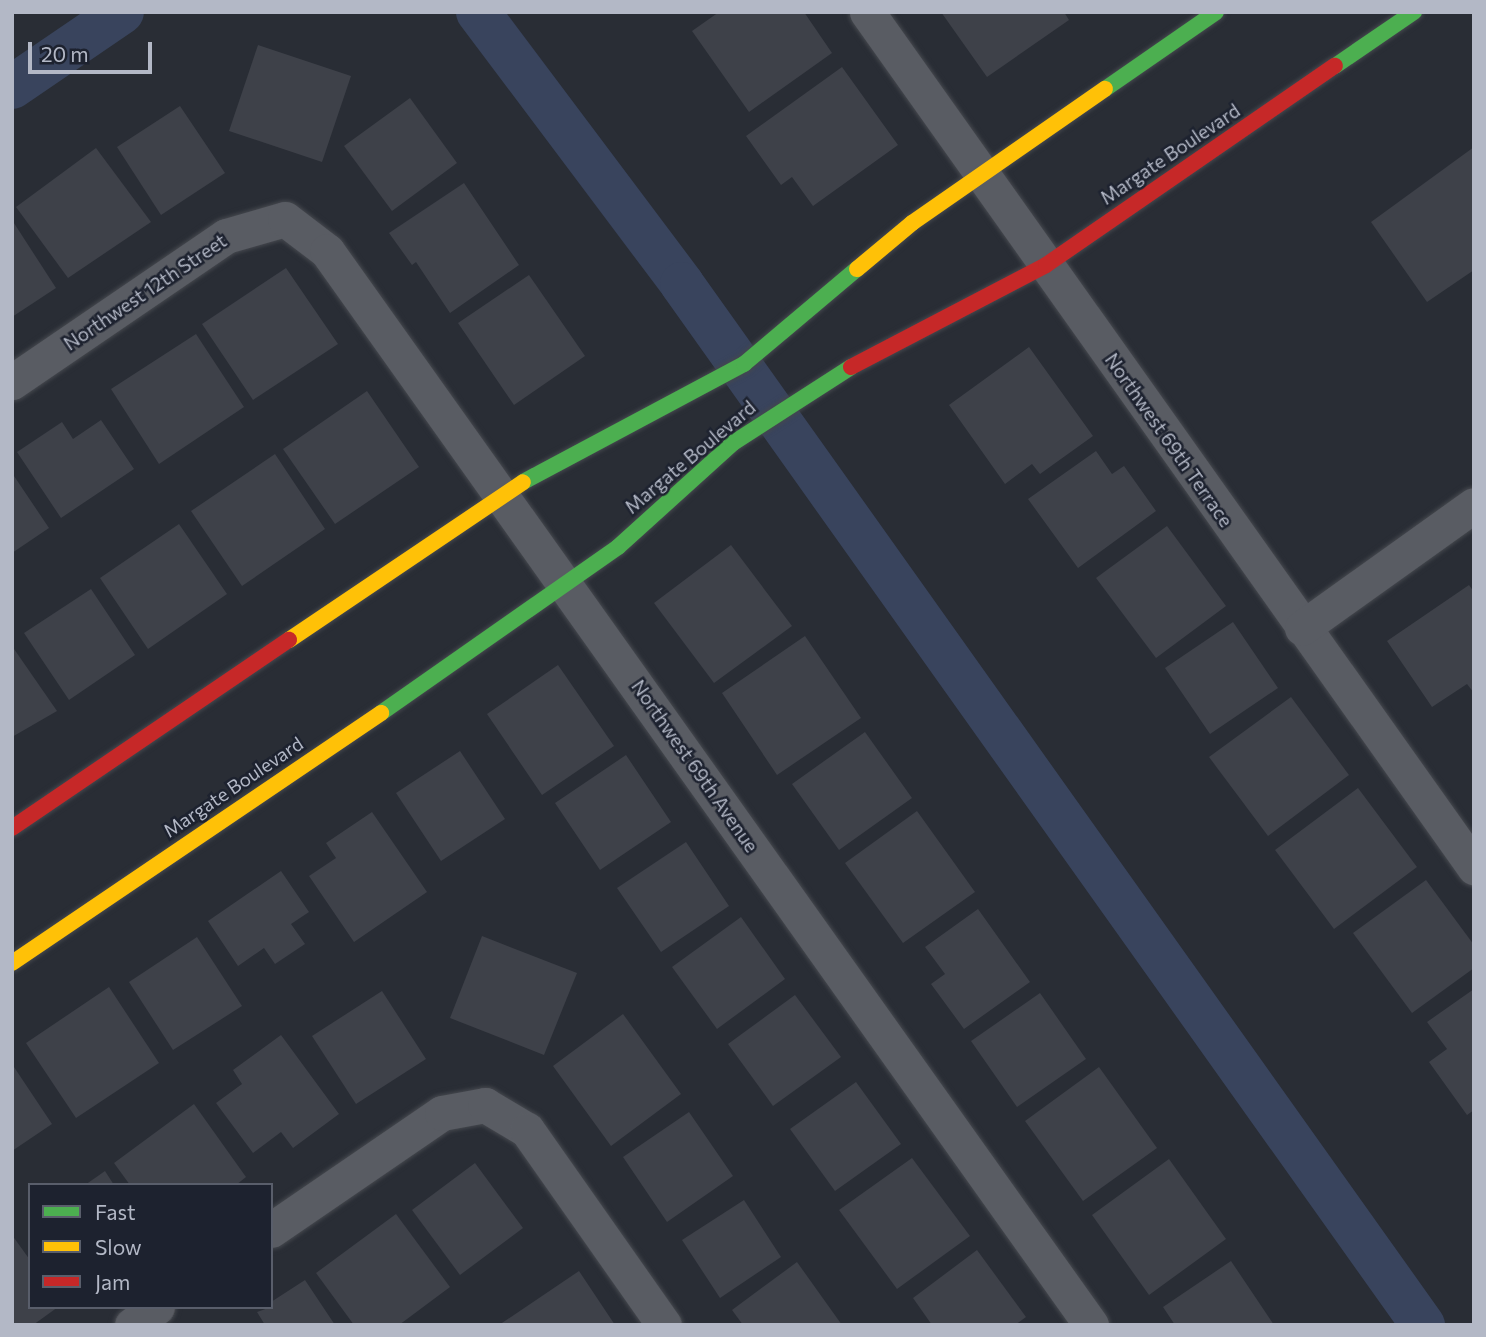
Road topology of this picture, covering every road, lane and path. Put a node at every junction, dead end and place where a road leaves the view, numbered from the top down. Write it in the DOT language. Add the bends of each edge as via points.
graph roads {
  1 [pos="867,12"];
  2 [pos="1216,12"];
  3 [pos="1414,12"];
  4 [pos="984,172"];
  5 [pos="285,219"];
  6 [pos="1046,265"];
  7 [pos="12,382"];
  8 [pos="500,496"];
  9 [pos="1474,505"];
  10 [pos="567,586"];
  11 [pos="1302,628"];
  12 [pos="12,828"];
  13 [pos="1474,867"];
  14 [pos="12,963"];
  15 [pos="273,1229"];
  16 [pos="154,1309"];
  17 [pos="132,1325"];
  18 [pos="664,1325"];
  19 [pos="1091,1325"];
  1 -- 4 [label="street, Northwest 69th Terrace"];
  2 -- 4 [label="street, Margate Boulevard"];
  3 -- 6 [label="street, Margate Boulevard"];
  4 -- 6 [label="street, Northwest 69th Terrace"];
  4 -- 8 [label="street, Margate Boulevard" via="912,223 773,343 710,385 550,464"];
  5 -- 7 [label="street, Northwest 12th Street" via="226,236"];
  5 -- 8 [label="street, Northwest 69th Avenue" via="327,251"];
  6 -- 10 [label="street, Margate Boulevard" via="805,393 743,435 618,547"];
  6 -- 11 [label="street, Northwest 69th Terrace"];
  8 -- 10 [label="street, Northwest 69th Avenue"];
  8 -- 12 [label="street, Margate Boulevard"];
  9 -- 11 [label="street"];
  10 -- 14 [label="street, Margate Boulevard"];
  10 -- 19 [label="street, Northwest 69th Avenue"];
  11 -- 13 [label="street, Northwest 69th Terrace"];
  15 -- 18 [label="street" via="442,1113 485,1105 527,1130"];
  16 -- 17 [label="street"];
}
